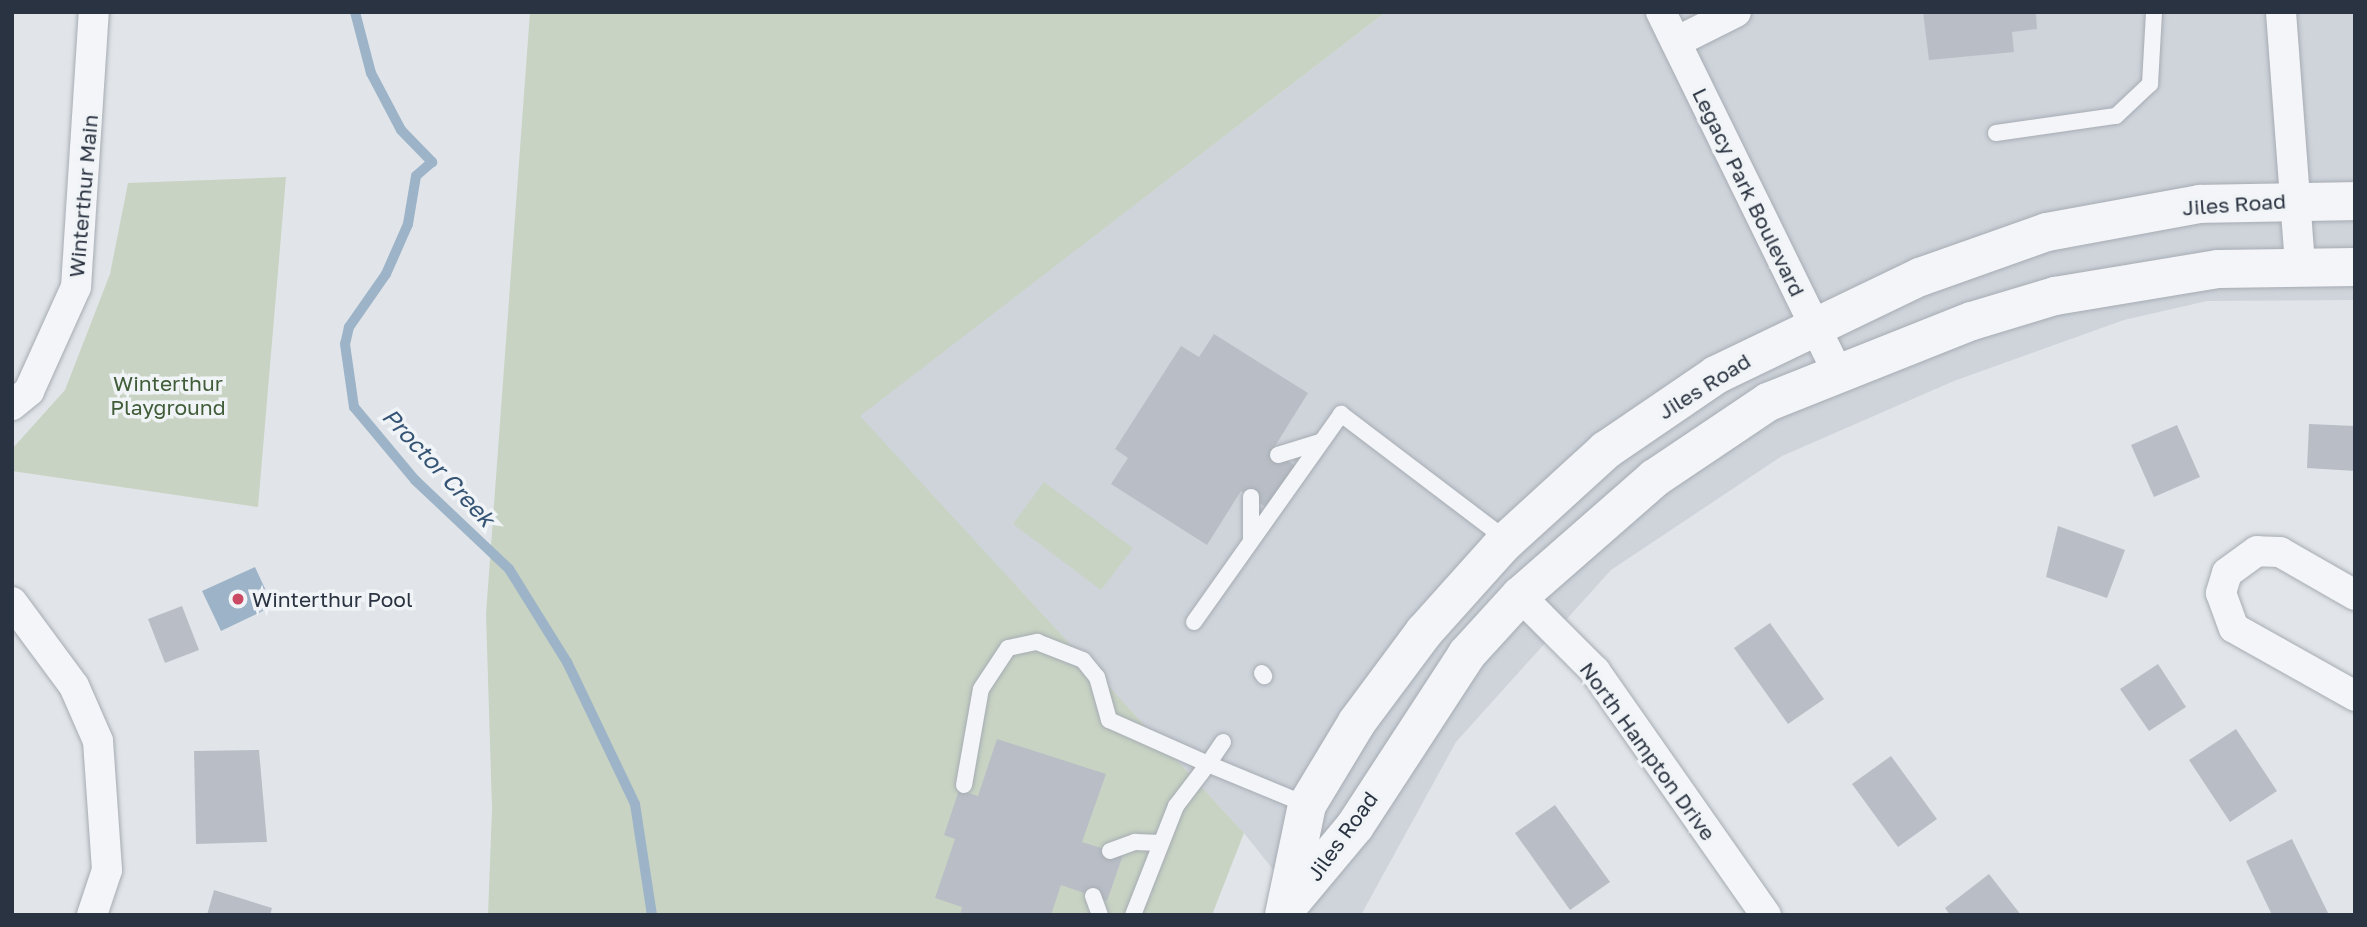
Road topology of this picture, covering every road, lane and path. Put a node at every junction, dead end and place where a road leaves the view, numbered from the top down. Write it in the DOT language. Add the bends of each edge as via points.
graph roads {
  1 [pos="94,12"];
  2 [pos="1661,12"];
  3 [pos="1735,12"];
  4 [pos="2154,12"];
  5 [pos="2281,12"];
  6 [pos="1676,42"];
  7 [pos="1996,133"];
  8 [pos="2298,200"];
  9 [pos="2355,201"];
  10 [pos="2300,265"];
  11 [pos="2355,267"];
  12 [pos="1814,323"];
  13 [pos="1837,372"];
  14 [pos="12,405"];
  15 [pos="1320,442"];
  16 [pos="1278,455"];
  17 [pos="1251,497"];
  18 [pos="1251,540"];
  19 [pos="1508,540"];
  20 [pos="2355,595"];
  21 [pos="1520,597"];
  22 [pos="12,602"];
  23 [pos="1194,622"];
  24 [pos="2355,696"];
  25 [pos="1223,742"];
  26 [pos="1208,764"];
  27 [pos="964,785"];
  28 [pos="1307,805"];
  29 [pos="1161,843"];
  30 [pos="1110,851"];
  31 [pos="1093,896"];
  32 [pos="1286,911"];
  33 [pos="92,915"];
  34 [pos="1100,915"];
  35 [pos="1133,915"];
  36 [pos="1766,915"];
  1 -- 14 [label="street, Winterthur Main" via="76,287 29,391"];
  2 -- 6 [label="street, Legacy Park Boulevard"];
  3 -- 6 [label="street"];
  4 -- 7 [label="lane" via="2150,84 2116,116"];
  5 -- 8 [label="street"];
  6 -- 12 [label="street, Legacy Park Boulevard"];
  8 -- 9 [label="street, Jiles Road"];
  8 -- 10 [label="street"];
  8 -- 12 [label="street, Jiles Road" via="2200,204 2047,232"];
  10 -- 11 [label="street, Jiles Road"];
  10 -- 13 [label="street, Jiles Road" via="2218,269 2055,296"];
  12 -- 13 [label="street, Legacy Park Boulevard"];
  12 -- 19 [label="street, Jiles Road" via="1716,375 1606,450"];
  13 -- 21 [label="street, Jiles Road" via="1768,402 1706,441 1584,535"];
  15 -- 16 [label="lane"];
  15 -- 18 [label="lane"];
  15 -- 19 [label="lane" via="1340,414"];
  17 -- 18 [label="lane"];
  18 -- 23 [label="lane"];
  19 -- 28 [label="street, Jiles Road" via="1424,632 1357,722"];
  20 -- 24 [label="street" via="2280,552 2257,551 2227,573 2221,593 2234,628"];
  21 -- 32 [label="street, Jiles Road" via="1467,654 1355,826"];
  21 -- 36 [label="street, North Hampton Drive" via="1595,671"];
  22 -- 33 [label="street" via="74,686 98,741 107,870"];
  25 -- 26 [label="lane"];
  26 -- 27 [label="lane" via="1109,720 1097,677 1065,648 1023,643 1008,648 981,689"];
  26 -- 28 [label="lane"];
  26 -- 29 [label="lane" via="1176,806"];
  28 -- 32 [label="street, Jiles Road"];
  29 -- 30 [label="lane" via="1135,842"];
  29 -- 35 [label="lane"];
  31 -- 34 [label="lane"];
}
